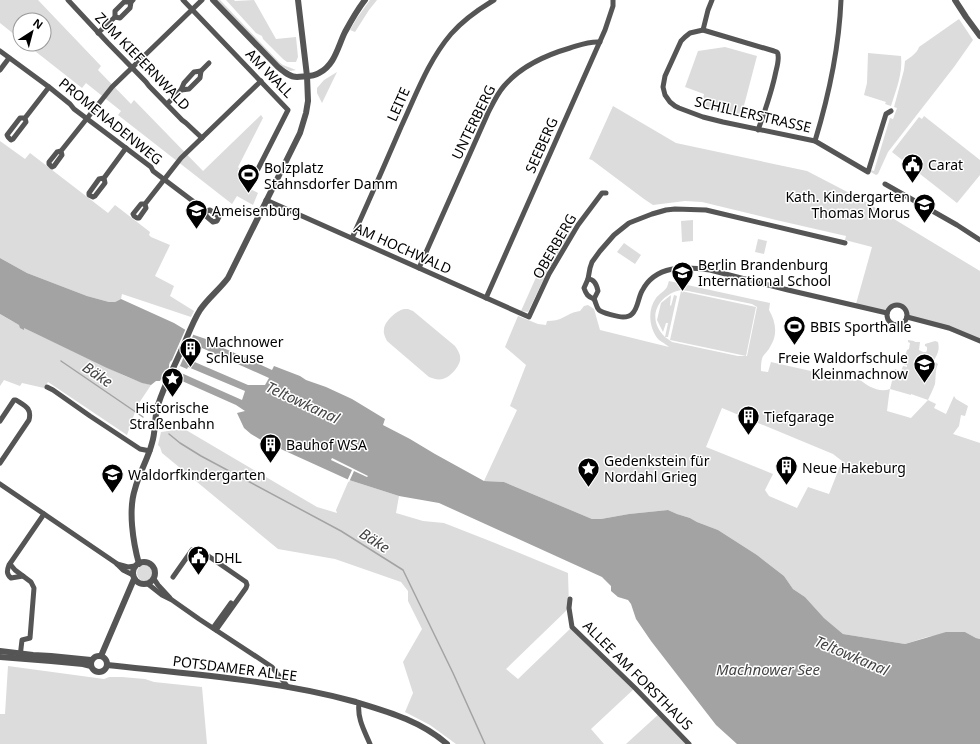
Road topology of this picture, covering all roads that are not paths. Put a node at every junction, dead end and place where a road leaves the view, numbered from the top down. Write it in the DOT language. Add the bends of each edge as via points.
graph roads {
  1 [pos="68,0"];
  2 [pos="183,0"];
  3 [pos="202,0"];
  4 [pos="213,0"];
  5 [pos="298,0"];
  6 [pos="365,0"];
  7 [pos="494,0"];
  8 [pos="614,0"];
  9 [pos="712,0"];
  10 [pos="841,0"];
  11 [pos="955,0"];
  12 [pos="132,1"];
  13 [pos="193,10"];
  14 [pos="115,17"];
  15 [pos="702,30"];
  16 [pos="98,33"];
  17 [pos="980,36"];
  18 [pos="600,42"];
  19 [pos="0,51"];
  20 [pos="9,58"];
  21 [pos="209,63"];
  22 [pos="133,68"];
  23 [pos="0,70"];
  24 [pos="201,71"];
  25 [pos="307,76"];
  26 [pos="261,81"];
  27 [pos="49,87"];
  28 [pos="181,90"];
  29 [pos="167,104"];
  30 [pos="891,111"];
  31 [pos="86,119"];
  32 [pos="26,120"];
  33 [pos="758,130"];
  34 [pos="202,138"];
  35 [pos="815,141"];
  36 [pos="126,148"];
  37 [pos="62,153"];
  38 [pos="252,170"];
  39 [pos="165,179"];
  40 [pos="104,180"];
  41 [pos="885,184"];
  42 [pos="606,193"];
  43 [pos="266,200"];
  44 [pos="145,204"];
  45 [pos="206,211"];
  46 [pos="352,238"];
  47 [pos="980,240"];
  48 [pos="845,243"];
  49 [pos="419,268"];
  50 [pos="588,279"];
  51 [pos="486,298"];
  52 [pos="594,299"];
  53 [pos="887,313"];
  54 [pos="529,317"];
  55 [pos="906,317"];
  56 [pos="980,341"];
  57 [pos="47,387"];
  58 [pos="0,421"];
  59 [pos="150,451"];
  60 [pos="0,463"];
  61 [pos="0,484"];
  62 [pos="44,514"];
  63 [pos="135,545"];
  64 [pos="145,562"];
  65 [pos="10,564"];
  66 [pos="116,564"];
  67 [pos="137,565"];
  68 [pos="22,576"];
  69 [pos="173,576"];
  70 [pos="134,577"];
  71 [pos="154,579"];
  72 [pos="141,584"];
  73 [pos="148,584"];
  74 [pos="570,599"];
  75 [pos="172,600"];
  76 [pos="230,603"];
  77 [pos="124,604"];
  78 [pos="215,629"];
  79 [pos="0,651"];
  80 [pos="20,656"];
  81 [pos="101,656"];
  82 [pos="0,657"];
  83 [pos="91,663"];
  84 [pos="107,665"];
  85 [pos="288,687"];
  86 [pos="359,703"];
  87 [pos="370,744"];
  88 [pos="447,744"];
  89 [pos="689,744"];
  1 -- 16 [label="street, ZUM KIEFERNWALD"];
  2 -- 13 [label="street, AM WALL"];
  3 -- 13 [label="street"];
  4 -- 25 [label="street" via="278,67 295,77"];
  5 -- 25 [label="street"];
  6 -- 25 [label="street" via="350,23 330,64 318,74"];
  7 -- 46 [label="street, LEITE" via="452,32 434,56"];
  8 -- 18 [label="street, SEEBERG" via="610,19"];
  9 -- 15 [label="street"];
  10 -- 35 [label="street" via="835,62"];
  11 -- 17 [label="street"];
  12 -- 14 [label="street" via="130,8 120,18"];
  12 -- 14 [label="street" via="124,2 115,11"];
  13 -- 22 [label="street"];
  13 -- 26 [label="street, AM WALL"];
  14 -- 16 [label="street"];
  15 -- 33 [label="street" via="778,54 772,87"];
  15 -- 33 [label="street, SCHILLERSTRASSE" via="690,33 681,41 664,81 665,95 679,108"];
  16 -- 22 [label="street, ZUM KIEFERNWALD"];
  18 -- 49 [label="street, UNTERBERG" via="585,43 553,53 518,73 504,86 488,113"];
  18 -- 51 [label="street, SEEBERG"];
  19 -- 20 [label="street, PROMENADENWEG"];
  20 -- 23 [label="street"];
  20 -- 27 [label="street, PROMENADENWEG"];
  21 -- 24 [label="street"];
  22 -- 29 [label="street, ZUM KIEFERNWALD"];
  22 -- 31 [label="street" via="108,91"];
  24 -- 28 [label="street" via="194,72"];
  24 -- 28 [label="street" via="200,78 189,89"];
  25 -- 43 [label="street" via="308,101 304,122"];
  26 -- 34 [label="street"];
  26 -- 38 [label="street, AM WALL" via="288,110 258,169"];
  27 -- 31 [label="street, PROMENADENWEG"];
  27 -- 32 [label="street"];
  28 -- 29 [label="street"];
  29 -- 34 [label="street, ZUM KIEFERNWALD"];
  30 -- 35 [label="street, SCHILLERSTRASSE" via="886,114 868,172"];
  31 -- 36 [label="street, PROMENADENWEG"];
  31 -- 37 [label="street"];
  33 -- 35 [label="street, SCHILLERSTRASSE"];
  34 -- 39 [label="street" via="181,158"];
  36 -- 39 [label="street, PROMENADENWEG"];
  36 -- 40 [label="street"];
  39 -- 44 [label="street"];
  39 -- 45 [label="street, PROMENADENWEG"];
  41 -- 47 [label="street"];
  42 -- 54 [label="street, OBERBERG" via="602,193 578,226 549,274"];
  43 -- 46 [label="street, AM HOCHWALD"];
  43 -- 59 [label="street" via="228,278 203,306 191,328 157,408"];
  46 -- 49 [label="street, AM HOCHWALD"];
  48 -- 50 [label="street" via="706,210 666,210 629,223 614,235 592,262"];
  49 -- 51 [label="street, AM HOCHWALD"];
  50 -- 52 [label="street" via="594,282 598,291"];
  50 -- 52 [label="street" via="584,288 586,294"];
  51 -- 54 [label="street, AM HOCHWALD"];
  52 -- 53 [label="street" via="600,310 626,317 636,308 647,283 657,274 688,267 710,270"];
  53 -- 55 [label="street" via="888,320 894,324 900,324"];
  53 -- 55 [label="street" via="893,306 899,305 906,311"];
  55 -- 56 [label="street" via="949,328"];
  57 -- 59 [label="street" via="140,449"];
  58 -- 60 [label="street" via="14,400 30,411 29,420"];
  59 -- 63 [label="street" via="133,499 132,523"];
  61 -- 62 [label="street"];
  62 -- 65 [label="street"];
  62 -- 66 [label="street"];
  63 -- 64 [label="street"];
  63 -- 67 [label="street"];
  64 -- 67 [label="street"];
  64 -- 71 [label="street" via="154,567"];
  65 -- 68 [label="street"];
  65 -- 68 [label="street" via="8,576"];
  66 -- 67 [label="street" via="128,567"];
  66 -- 70 [label="street"];
  67 -- 70 [label="street" via="133,572"];
  68 -- 80 [label="street" via="32,582 34,588 30,638 22,640"];
  69 -- 78 [label="street" via="192,550 204,553 246,582 244,591"];
  70 -- 72 [label="street"];
  70 -- 77 [label="street"];
  71 -- 73 [label="street"];
  71 -- 75 [label="street"];
  72 -- 73 [label="street"];
  72 -- 77 [label="street"];
  73 -- 75 [label="street"];
  74 -- 89 [label="street, ALLEE AM FORSTHAUS" via="572,626"];
  75 -- 78 [label="street"];
  76 -- 78 [label="street"];
  77 -- 81 [label="street"];
  78 -- 85 [label="street" via="272,667"];
  79 -- 80 [label="street"];
  80 -- 82 [label="street"];
  80 -- 83 [label="street" via="51,656"];
  81 -- 83 [label="street" via="95,657"];
  81 -- 84 [label="street" via="106,659"];
  83 -- 84 [label="street" via="94,671 99,672"];
  84 -- 85 [label="street, POTSDAMER ALLEE"];
  85 -- 86 [label="street, POTSDAMER ALLEE"];
  86 -- 87 [label="street" via="360,722"];
  86 -- 88 [label="street, POTSDAMER ALLEE" via="411,720"];
}
